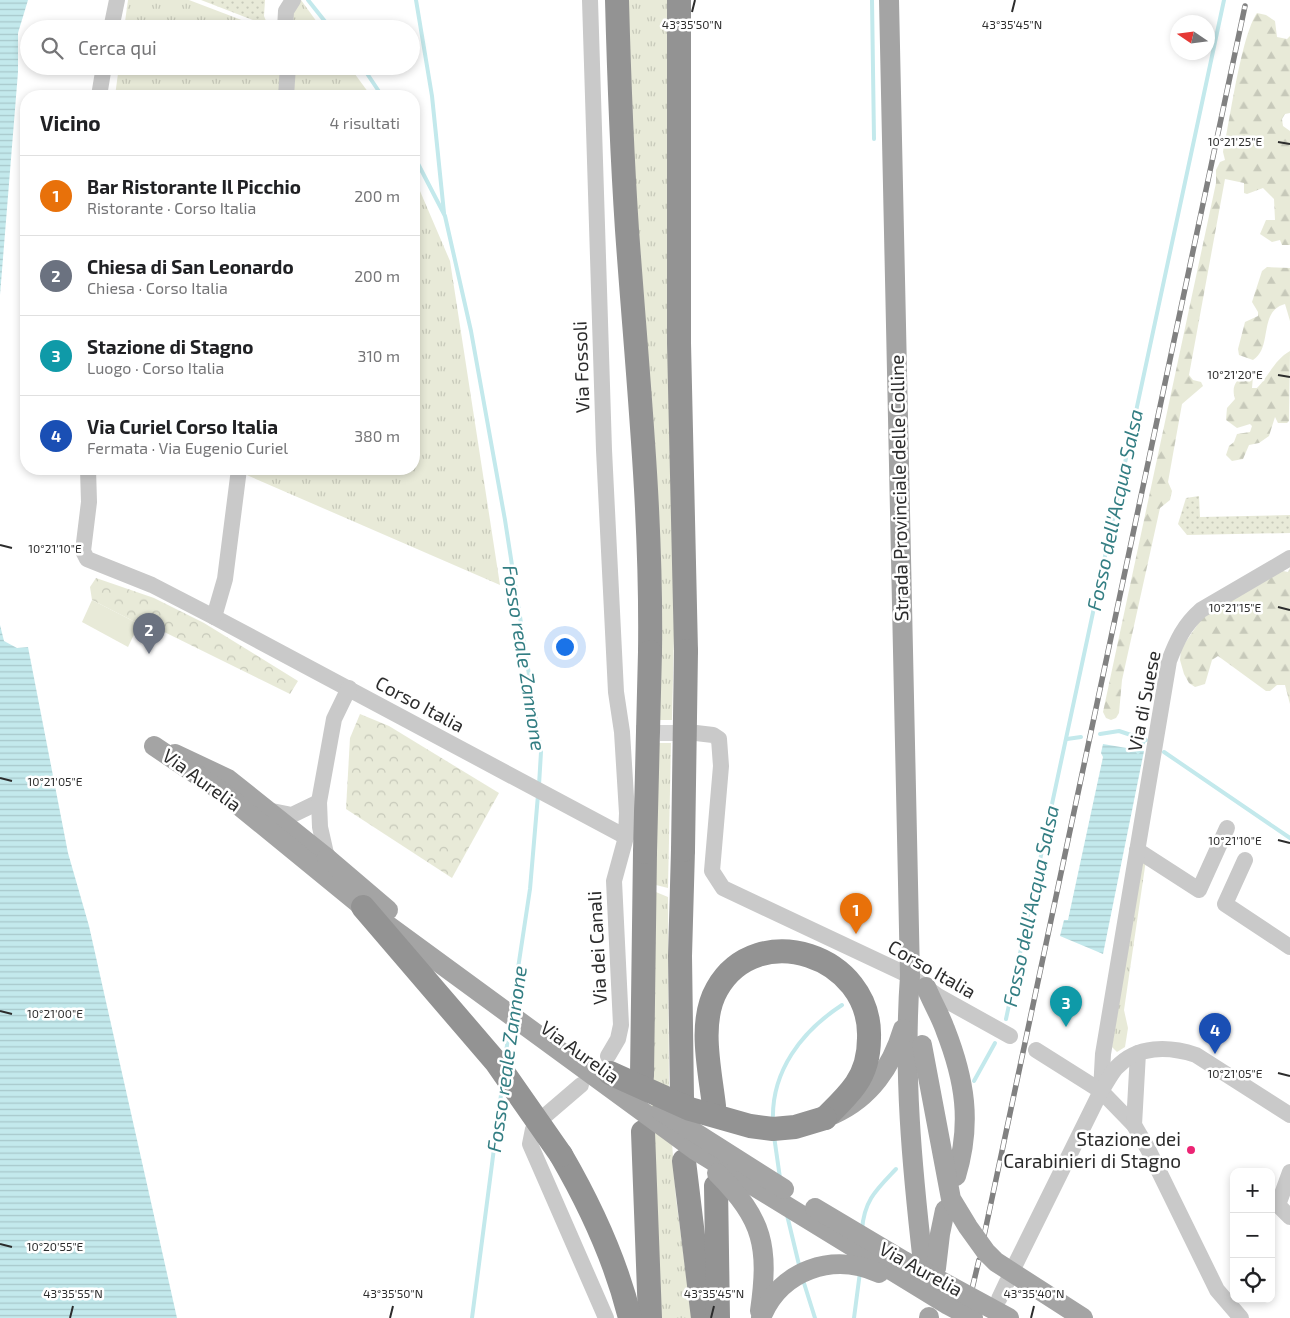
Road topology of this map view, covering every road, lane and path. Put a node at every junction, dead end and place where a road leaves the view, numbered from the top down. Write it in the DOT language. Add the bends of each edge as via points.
graph roads {
  1 [pos="117,0"];
  2 [pos="590,0"];
  3 [pos="616,0"];
  4 [pos="679,0"];
  5 [pos="888,0"];
  6 [pos="292,1"];
  7 [pos="113,20"];
  8 [pos="286,20"];
  9 [pos="102,75"];
  10 [pos="287,75"];
  11 [pos="100,90"];
  12 [pos="286,90"];
  13 [pos="88,475"];
  14 [pos="238,475"];
  15 [pos="1287,565"];
  16 [pos="214,617"];
  17 [pos="349,688"];
  18 [pos="696,732"];
  19 [pos="318,802"];
  20 [pos="267,810"];
  21 [pos="1228,828"];
  22 [pos="626,837"];
  23 [pos="1137,850"];
  24 [pos="327,858"];
  25 [pos="1245,860"];
  26 [pos="363,907"];
  27 [pos="1290,947"];
  28 [pos="918,981"];
  29 [pos="907,1015"];
  30 [pos="1010,1036"];
  31 [pos="1036,1050"];
  32 [pos="1138,1053"];
  33 [pos="609,1065"];
  34 [pos="642,1076"];
  35 [pos="581,1085"];
  36 [pos="1101,1091"];
  37 [pos="682,1098"];
  38 [pos="714,1106"];
  39 [pos="1290,1114"];
  40 [pos="546,1115"];
  41 [pos="825,1118"];
  42 [pos="1134,1125"];
  43 [pos="533,1129"];
  44 [pos="643,1132"];
  45 [pos="689,1156"];
  46 [pos="1290,1172"];
  47 [pos="956,1176"];
  48 [pos="716,1186"];
  49 [pos="945,1210"];
  50 [pos="1290,1217"];
  51 [pos="1016,1263"];
  52 [pos="1007,1282"];
  53 [pos="999,1299"];
  54 [pos="948,1305"];
  55 [pos="606,1318"];
  56 [pos="630,1318"];
  57 [pos="650,1318"];
  58 [pos="703,1318"];
  59 [pos="718,1318"];
  60 [pos="760,1318"];
  61 [pos="972,1318"];
  62 [pos="1009,1318"];
  63 [pos="1082,1318"];
  64 [pos="1241,1318"];
  1 -- 7 [label="street"];
  2 -- 22 [label="street, Via Fossoli" via="604,450 616,692 629,732"];
  3 -- 34 [label="highway, bridge" via="627,230 645,451 651,580"];
  4 -- 37 [label="highway, bridge" via="679,333 686,651 680,956"];
  5 -- 28 [label="main road, Strada Provinciale delle Colline"];
  6 -- 8 [label="street"];
  9 -- 11 [label="street"];
  10 -- 12 [label="street"];
  13 -- 16 [label="street, Corso Italia" via="89,502 83,551 88,559 152,585"];
  14 -- 16 [label="street" via="225,579"];
  15 -- 23 [label="street, Via di Suese" via="1201,610 1182,630 1169,661"];
  16 -- 17 [label="street, Corso Italia"];
  17 -- 19 [label="street" via="334,719"];
  17 -- 22 [label="street, Corso Italia"];
  18 -- 28 [label="street, Corso Italia" via="719,739 721,766 712,864 716,881 723,888"];
  19 -- 20 [label="street" via="298,814"];
  19 -- 24 [label="street"];
  20 -- 24 [label="main road, Via Aurelia"];
  20 -- 26 [label="main road, Via Aurelia, bridge" via="228,780 154,746 221,791"];
  21 -- 23 [label="street" via="1199,890"];
  22 -- 33 [label="street, Via dei Canali" via="614,881 621,1025"];
  23 -- 36 [label="street, Via di Suese" via="1103,1054"];
  24 -- 33 [label="main road, Via Aurelia, bridge" via="445,953"];
  25 -- 27 [label="street" via="1225,904"];
  26 -- 45 [label="main road, Via Aurelia, bridge"];
  26 -- 56 [label="highway, bridge" via="496,1062 561,1155 593,1216 619,1280"];
  28 -- 29 [label="main road"];
  28 -- 30 [label="street, Corso Italia" via="938,996"];
  28 -- 47 [label="main road" via="944,1027 962,1083 965,1130"];
  28 -- 63 [label="main road, bridge" via="916,1002 922,1045 947,1184 958,1212 996,1262"];
  29 -- 41 [label="main road" via="892,1055 874,1086 848,1108"];
  29 -- 49 [label="main road" via="909,1122 930,1266"];
  31 -- 36 [label="street"];
  32 -- 36 [label="street" via="1117,1068"];
  32 -- 39 [label="street" via="1163,1047 1196,1055"];
  32 -- 42 [label="street"];
  33 -- 41 [label="highway, bridge" via="690,1109 750,1126 795,1127"];
  33 -- 62 [label="main road, Via Aurelia, bridge" via="659,1110 904,1261"];
  35 -- 40 [label="street"];
  36 -- 42 [label="street"];
  36 -- 51 [label="street"];
  38 -- 41 [label="highway" via="707,1029 716,990 732,970 752,958 802,953 830,964 852,984 864,1002 870,1025 864,1069 856,1084"];
  42 -- 64 [label="street" via="1217,1290"];
  43 -- 55 [label="street" via="530,1144"];
  44 -- 57 [label="highway"];
  45 -- 54 [label="main road, Via Aurelia, bridge"];
  45 -- 58 [label="highway"];
  45 -- 60 [label="main road, bridge" via="734,1189 759,1230 765,1264"];
  46 -- 50 [label="street" via="1278,1205"];
  48 -- 59 [label="highway"];
  52 -- 53 [label="street"];
  54 -- 60 [label="main road, bridge" via="872,1270 840,1263 814,1267 793,1278 774,1295"];
  54 -- 61 [label="main road, Via Aurelia, bridge"];
}
